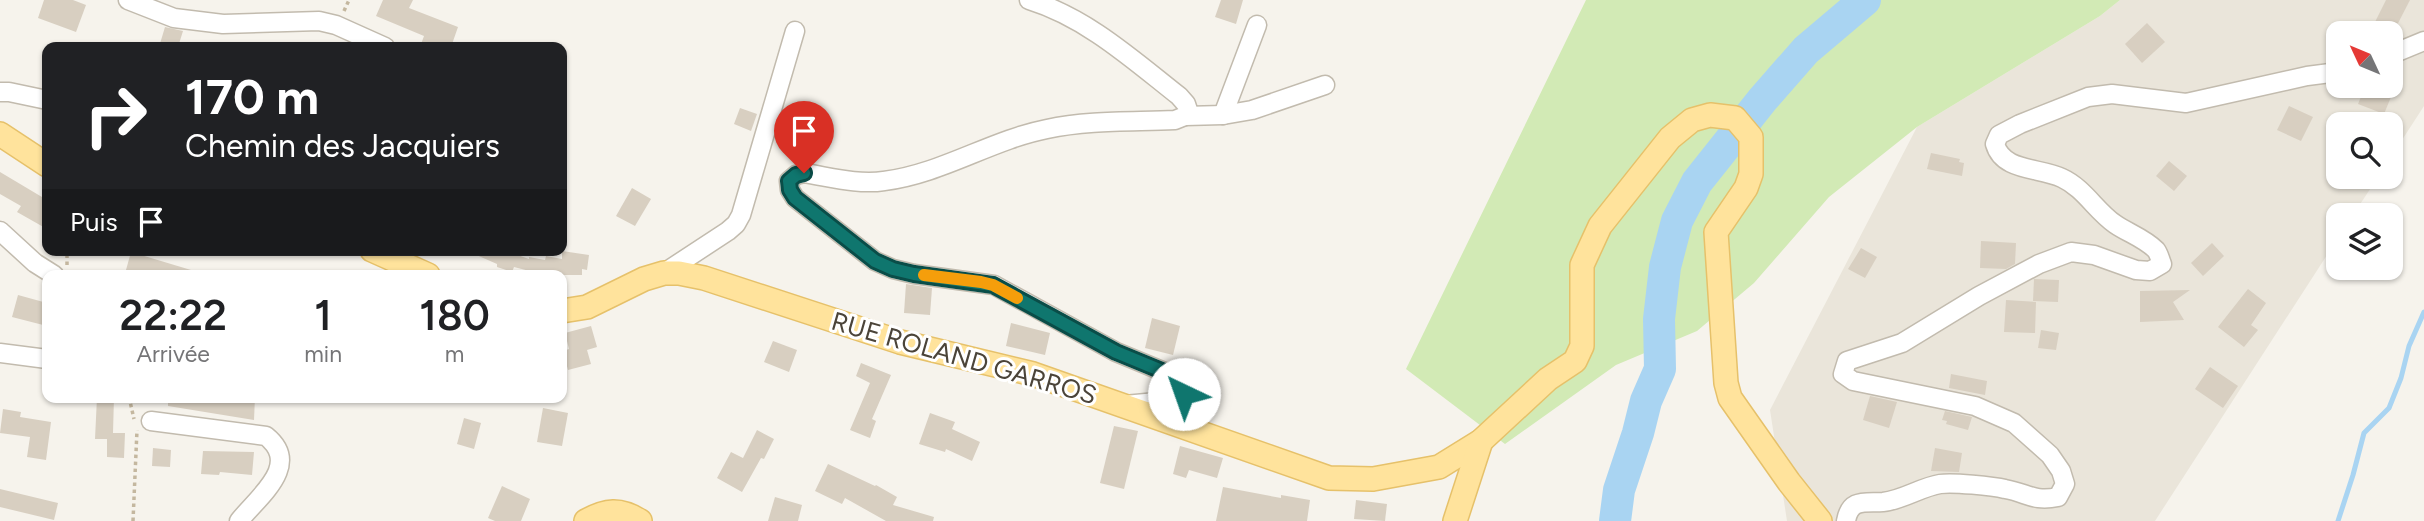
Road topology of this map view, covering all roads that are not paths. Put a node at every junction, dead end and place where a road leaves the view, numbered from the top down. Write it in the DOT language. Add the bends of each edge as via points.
graph roads {
  1 [pos="128,0"];
  2 [pos="1029,0"];
  3 [pos="1257,25"];
  4 [pos="795,31"];
  5 [pos="2424,41"];
  6 [pos="374,42"];
  7 [pos="2403,50"];
  8 [pos="2326,74"];
  9 [pos="1325,85"];
  10 [pos="0,92"];
  11 [pos="42,99"];
  12 [pos="1223,115"];
  13 [pos="1185,116"];
  14 [pos="0,134"];
  15 [pos="42,162"];
  16 [pos="0,231"];
  17 [pos="385,256"];
  18 [pos="60,270"];
  19 [pos="417,270"];
  20 [pos="664,273"];
  21 [pos="567,311"];
  22 [pos="0,353"];
  23 [pos="42,358"];
  24 [pos="1122,405"];
  25 [pos="151,421"];
  26 [pos="1481,441"];
  27 [pos="239,521"];
  28 [pos="586,521"];
  29 [pos="640,521"];
  30 [pos="1455,521"];
  31 [pos="1820,521"];
  32 [pos="1846,521"];
  1 -- 6 [label="street" via="174,18 223,24 319,22"];
  2 -- 13 [label="street" via="1085,24 1179,96 1188,110"];
  3 -- 12 [label="street"];
  4 -- 20 [label="street" via="741,215 728,231"];
  5 -- 7 [label="street"];
  8 -- 32 [label="street" via="2186,103 2112,94 2088,97 1999,135 1995,144 1998,155 2007,162 2063,178 2113,223 2158,252 2162,264 2150,271 2136,270 2071,251 1979,296 1902,343 1847,361 1843,374 1853,381 1975,406 2014,423 2050,456 2065,484 2058,497 2042,500 2005,489 1941,484 1885,502 1854,503"];
  9 -- 12 [label="street"];
  10 -- 11 [label="street"];
  12 -- 13 [label="street"];
  13 -- 24 [label="street" via="1045,129 884,181 804,173 789,181 795,198 875,261 914,274 993,285 1186,385 1177,400"];
  14 -- 15 [label="main road"];
  16 -- 18 [label="street" via="35,263"];
  17 -- 19 [label="main road"];
  20 -- 21 [label="main road, RUE ROLAND GARROS" via="587,307"];
  20 -- 24 [label="main road, RUE ROLAND GARROS" via="704,278 900,342 1033,374"];
  22 -- 23 [label="street"];
  24 -- 26 [label="main road, RUE ROLAND GARROS" via="1329,478 1373,480 1439,467"];
  25 -- 27 [label="street" via="266,436 277,445 280,472"];
  26 -- 30 [label="main road"];
  26 -- 31 [label="main road, RUE ROLAND GARROS" via="1548,379 1575,361 1582,346 1581,265 1600,226 1670,138 1692,120 1710,114 1735,118 1751,137 1751,174 1716,232 1726,383 1730,398"];
  28 -- 29 [label="main road" via="618,510"];
}
